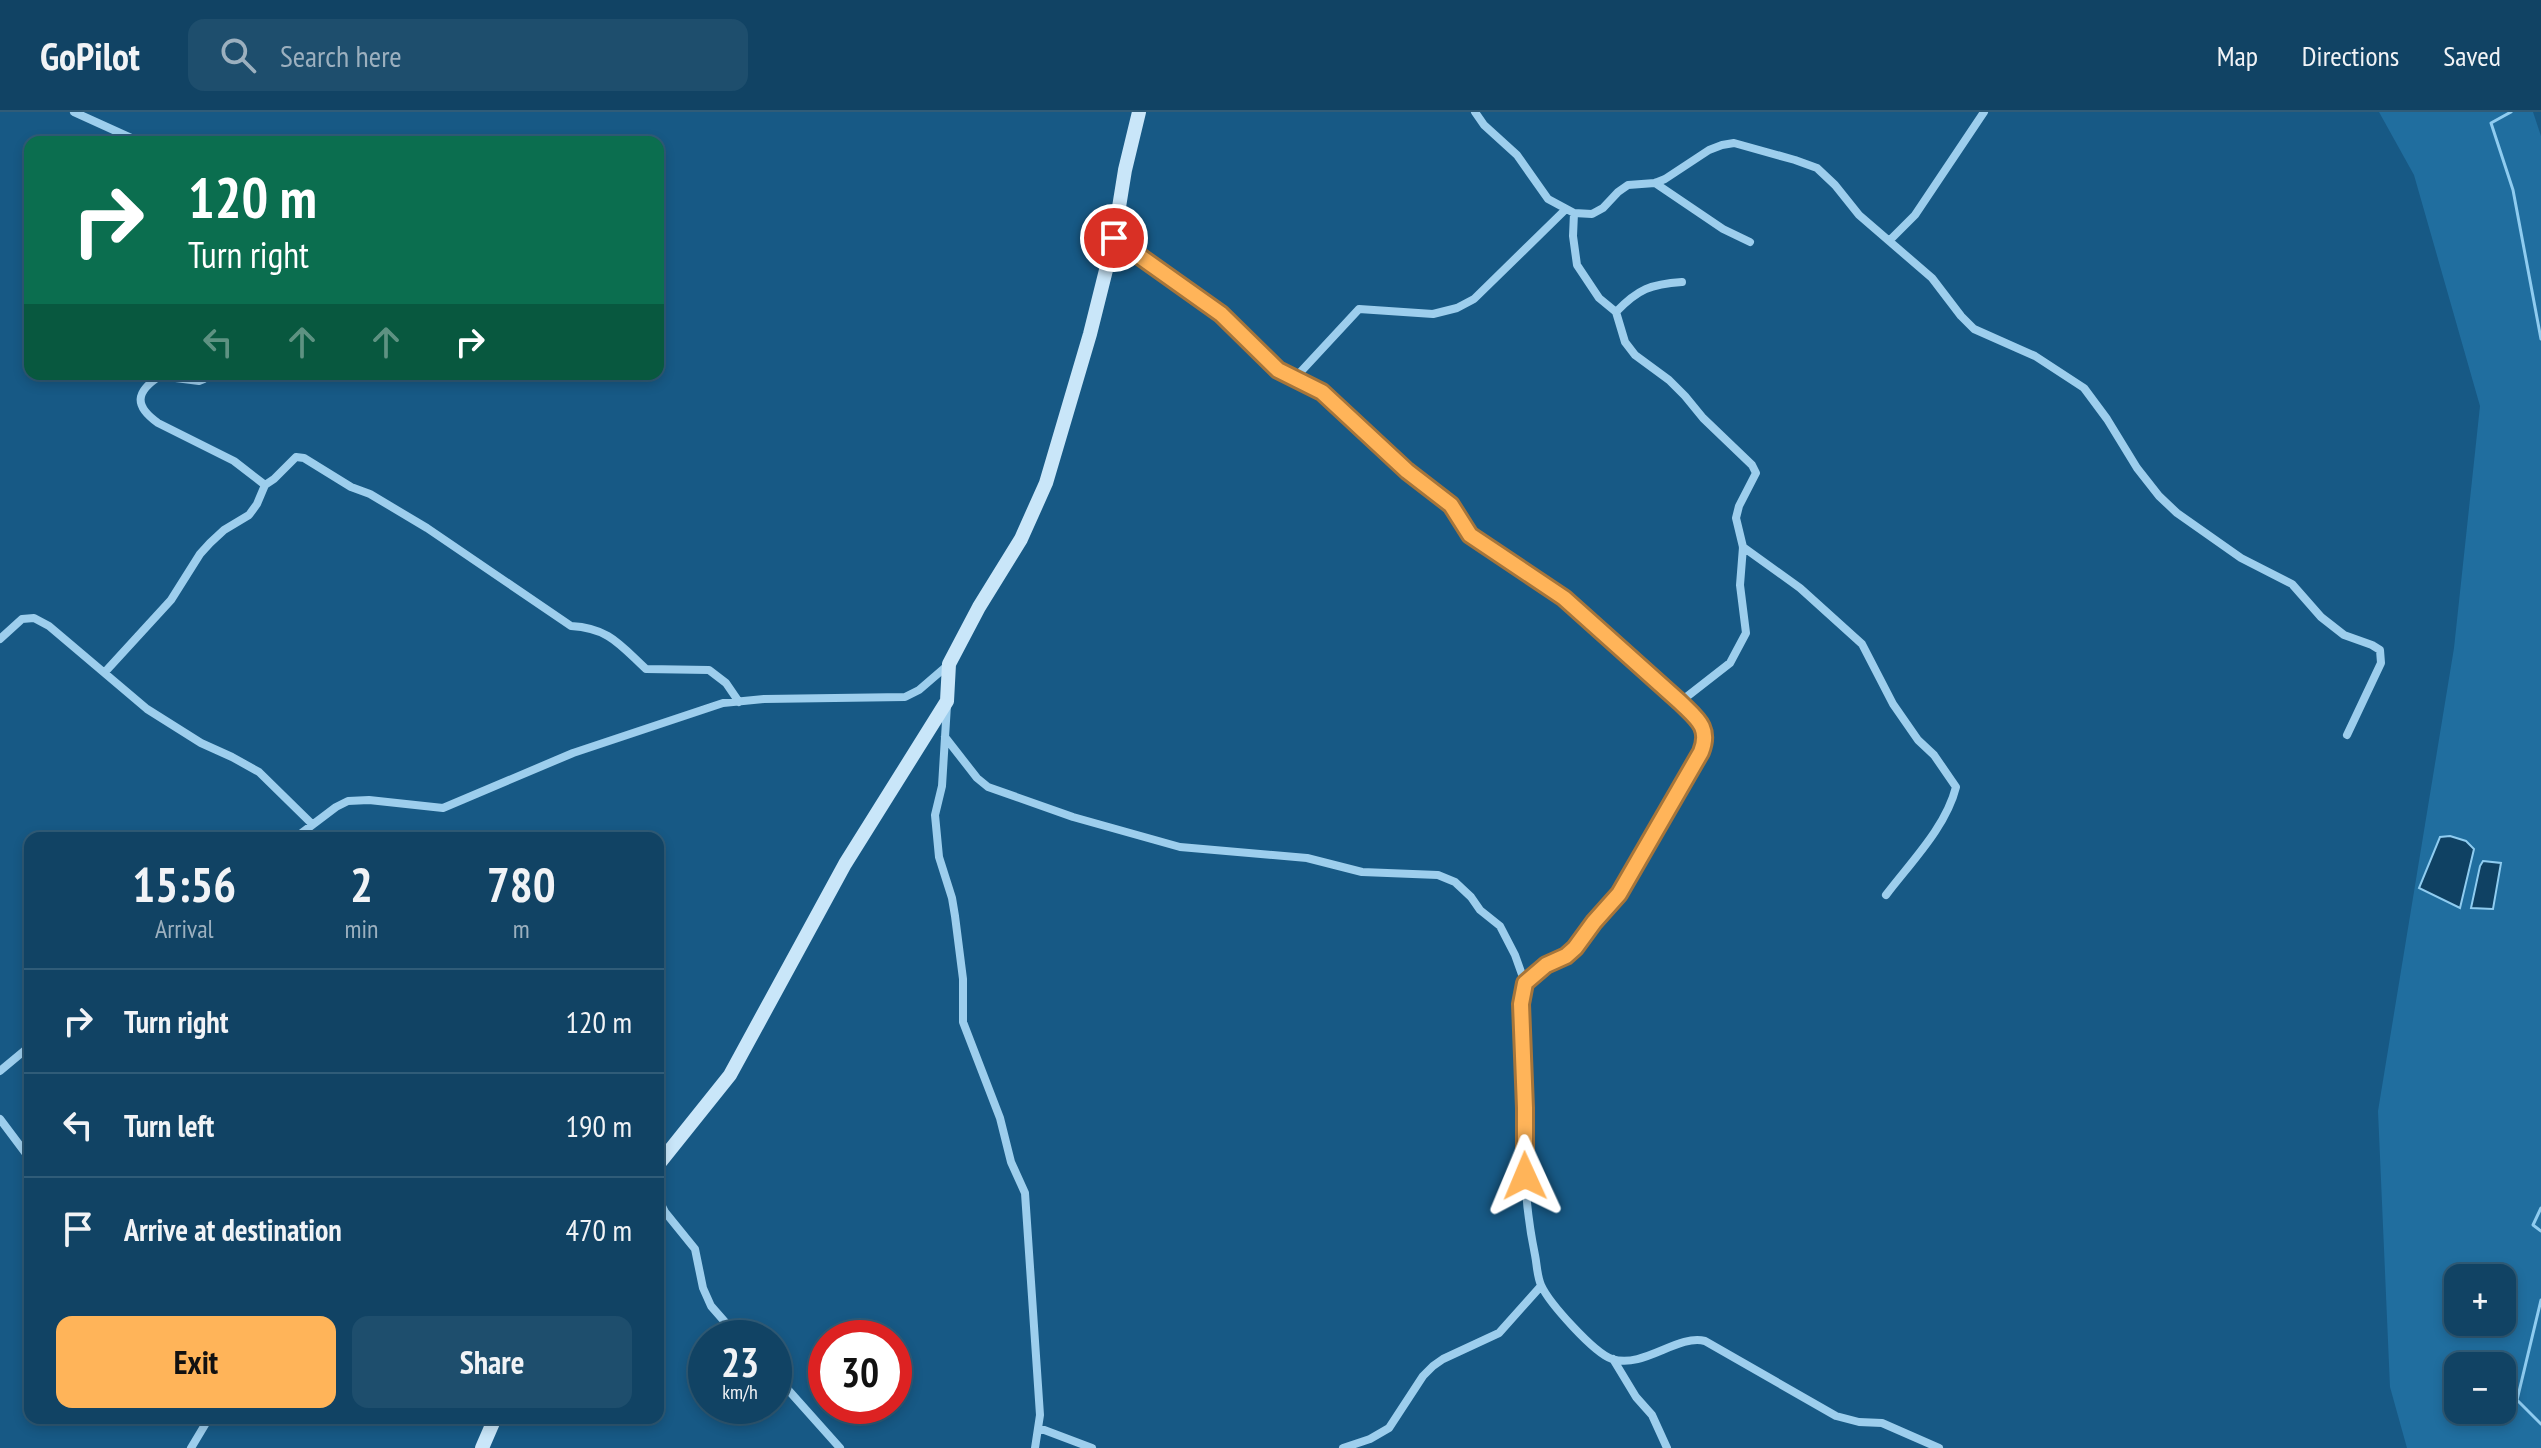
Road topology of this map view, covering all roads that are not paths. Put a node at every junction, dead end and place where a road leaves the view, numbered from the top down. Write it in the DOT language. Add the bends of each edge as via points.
graph roads {
  1 [pos="74,112"];
  2 [pos="1139,112"];
  3 [pos="1475,112"];
  4 [pos="1984,112"];
  5 [pos="127,136"];
  6 [pos="1655,183"];
  7 [pos="1570,211"];
  8 [pos="1114,238"];
  9 [pos="1889,241"];
  10 [pos="1750,242"];
  11 [pos="1682,282"];
  12 [pos="1616,312"];
  13 [pos="1294,379"];
  14 [pos="156,380"];
  15 [pos="265,485"];
  16 [pos="1743,547"];
  17 [pos="0,639"];
  18 [pos="949,664"];
  19 [pos="105,672"];
  20 [pos="947,701"];
  21 [pos="739,702"];
  22 [pos="1680,702"];
  23 [pos="2347,735"];
  24 [pos="945,737"];
  25 [pos="312,824"];
  26 [pos="302,832"];
  27 [pos="1886,895"];
  28 [pos="1525,983"];
  29 [pos="24,1051"];
  30 [pos="0,1071"];
  31 [pos="0,1119"];
  32 [pos="24,1151"];
  33 [pos="664,1158"];
  34 [pos="664,1210"];
  35 [pos="1541,1286"];
  36 [pos="723,1320"];
  37 [pos="1613,1359"];
  38 [pos="792,1394"];
  39 [pos="205,1424"];
  40 [pos="492,1424"];
  41 [pos="1039,1428"];
  42 [pos="191,1448"];
  43 [pos="482,1448"];
  44 [pos="840,1448"];
  45 [pos="1035,1448"];
  46 [pos="1092,1448"];
  47 [pos="1343,1448"];
  48 [pos="1667,1448"];
  49 [pos="1939,1448"];
  1 -- 5 [label="street"];
  2 -- 8 [label="street"];
  3 -- 7 [label="street" via="1517,155 1548,199"];
  4 -- 9 [label="street" via="1915,215"];
  6 -- 7 [label="street" via="1628,185 1592,214"];
  6 -- 9 [label="street" via="1709,150 1734,143 1817,168"];
  6 -- 10 [label="street"];
  7 -- 12 [label="street" via="1577,265 1599,298"];
  7 -- 13 [label="street" via="1474,299 1457,308 1433,314 1359,309"];
  8 -- 13 [label="street" via="1221,314"];
  8 -- 18 [label="street" via="1046,483 1021,539"];
  9 -- 23 [label="street" via="1932,278 1974,329 2035,356 2084,388 2137,468 2177,513 2241,558 2292,584 2344,635 2380,650 2381,663"];
  11 -- 12 [label="street" via="1642,290"];
  12 -- 16 [label="street" via="1635,355 1677,388 1752,465 1756,473 1736,518"];
  13 -- 22 [label="street" via="1322,392 1451,505 1470,535 1564,598"];
  14 -- 15 [label="street" via="140,400 148,416 234,461"];
  15 -- 19 [label="street" via="249,515 210,543 171,600"];
  15 -- 21 [label="street" via="296,457 304,458 427,528 571,626 615,638 646,669 709,670"];
  16 -- 22 [label="street" via="1740,585 1746,627 1741,645 1730,663"];
  16 -- 27 [label="street" via="1800,588 1862,644 1893,704 1956,787 1943,819"];
  17 -- 19 [label="street" via="22,619 34,618"];
  18 -- 20 [label="street"];
  18 -- 21 [label="street" via="905,697"];
  19 -- 25 [label="street" via="147,709 259,772"];
  20 -- 24 [label="street"];
  20 -- 33 [label="street" via="845,864 730,1075"];
  21 -- 25 [label="street" via="573,753 443,808 356,799"];
  22 -- 28 [label="street" via="1705,731 1705,741 1676,797 1619,894 1575,948"];
  24 -- 28 [label="street" via="988,787 1112,830 1180,847 1307,858 1362,872 1438,875 1455,882 1500,926"];
  24 -- 41 [label="street" via="935,815 939,857 955,916 963,1022 1025,1193"];
  25 -- 26 [label="street"];
  28 -- 35 [label="street" via="1525,1176"];
  29 -- 30 [label="street"];
  31 -- 32 [label="street"];
  34 -- 36 [label="street" via="695,1249 703,1288"];
  35 -- 37 [label="street" via="1571,1325"];
  35 -- 47 [label="street" via="1499,1333 1433,1366 1389,1428"];
  37 -- 48 [label="street" via="1652,1415"];
  37 -- 49 [label="street" via="1652,1355 1696,1338 1836,1416 1882,1423"];
  38 -- 44 [label="street"];
  39 -- 42 [label="street"];
  40 -- 43 [label="street"];
  41 -- 45 [label="street"];
  41 -- 46 [label="street"];
}
